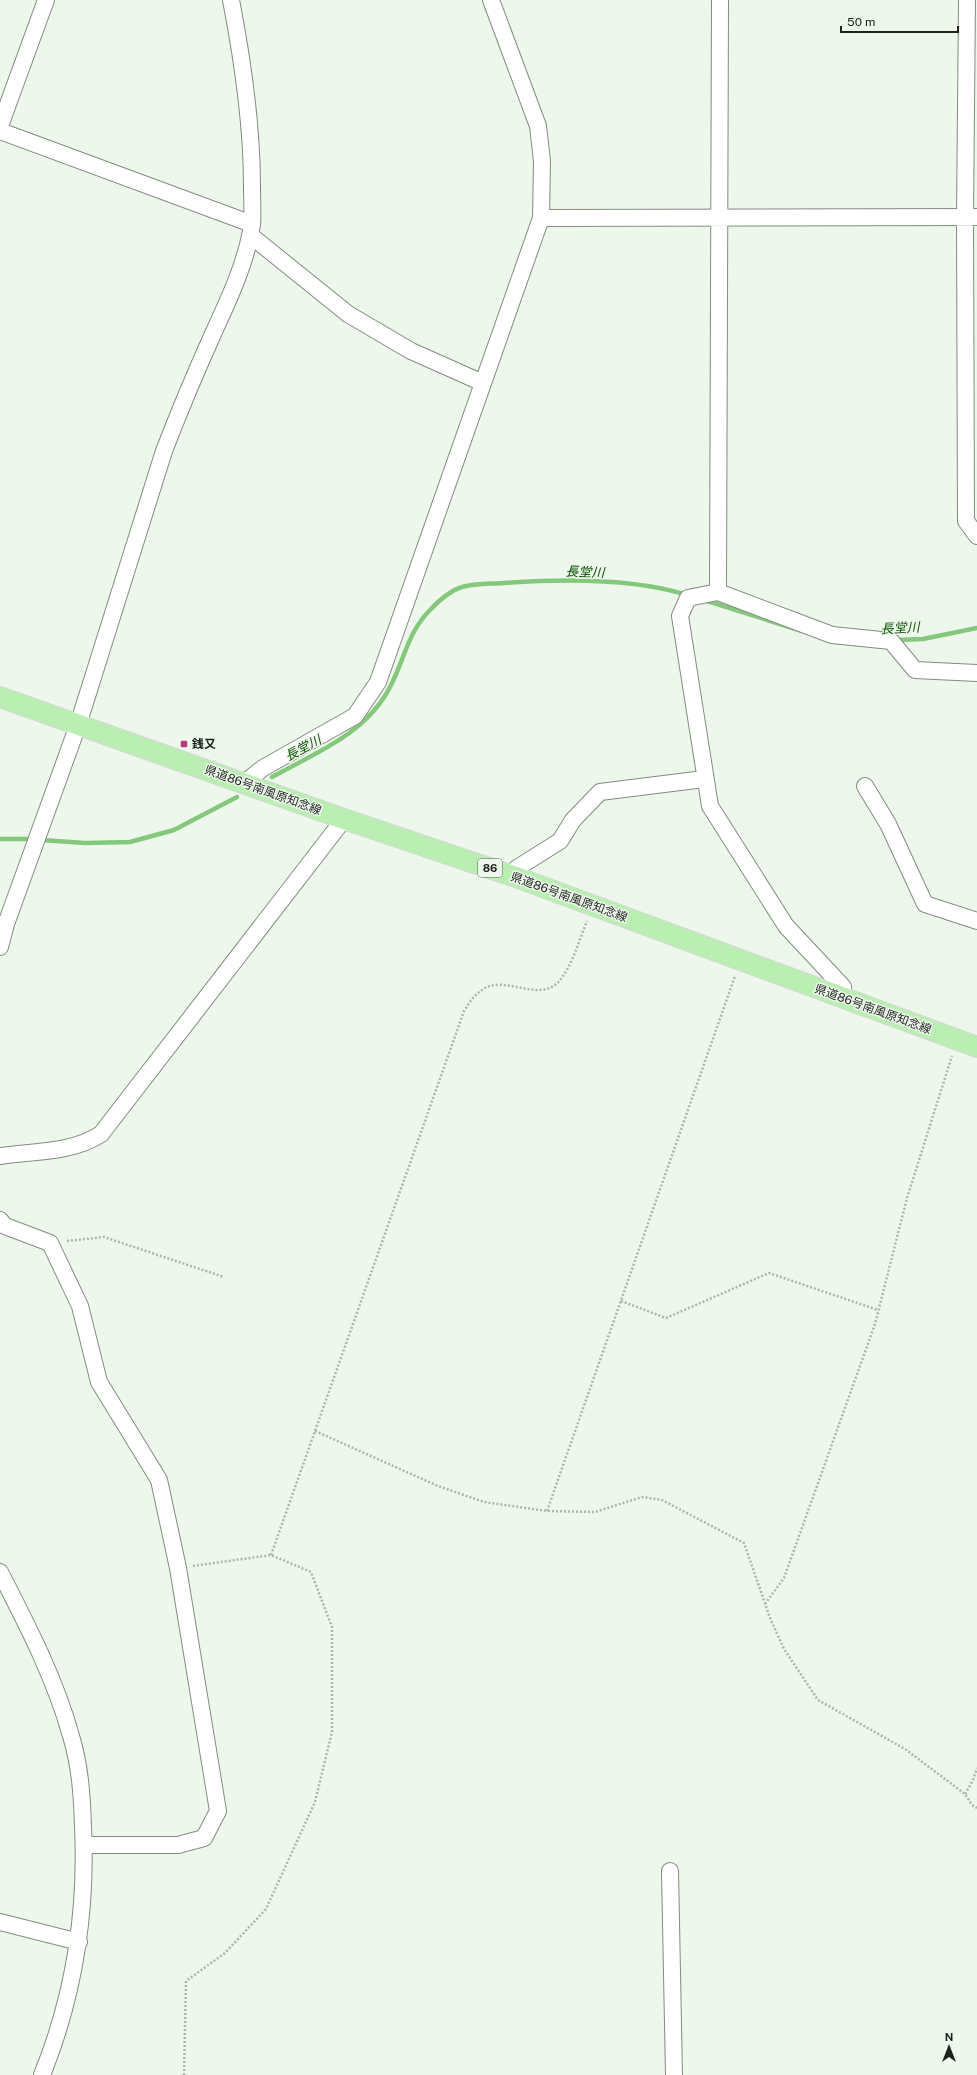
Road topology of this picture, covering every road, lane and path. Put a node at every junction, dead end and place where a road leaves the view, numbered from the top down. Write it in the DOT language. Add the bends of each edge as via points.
graph roads {
  1 [pos="46,0"];
  2 [pos="231,0"];
  3 [pos="491,0"];
  4 [pos="720,0"];
  5 [pos="967,0"];
  6 [pos="0,126"];
  7 [pos="0,131"];
  8 [pos="971,217"];
  9 [pos="541,218"];
  10 [pos="720,218"];
  11 [pos="251,230"];
  12 [pos="483,383"];
  13 [pos="977,536"];
  14 [pos="718,592"];
  15 [pos="977,673"];
  16 [pos="0,697"];
  17 [pos="78,725"];
  18 [pos="704,779"];
  19 [pos="244,783"];
  20 [pos="865,786"];
  21 [pos="344,819"];
  22 [pos="513,876"];
  23 [pos="593,906"];
  24 [pos="977,921"];
  25 [pos="0,947"];
  26 [pos="741,960"];
  27 [pos="844,999"];
  28 [pos="957,1039"];
  29 [pos="977,1047"];
  30 [pos="0,1156"];
  31 [pos="0,1220"];
  32 [pos="50,1243"];
  33 [pos="224,1277"];
  34 [pos="621,1301"];
  35 [pos="878,1310"];
  36 [pos="315,1431"];
  37 [pos="546,1511"];
  38 [pos="271,1555"];
  39 [pos="178,1568"];
  40 [pos="0,1572"];
  41 [pos="765,1604"];
  42 [pos="977,1768"];
  43 [pos="965,1794"];
  44 [pos="977,1808"];
  45 [pos="84,1846"];
  46 [pos="670,1871"];
  47 [pos="0,1922"];
  48 [pos="79,1942"];
  49 [pos="42,2075"];
  50 [pos="184,2075"];
  51 [pos="674,2075"];
  1 -- 6 [label="street"];
  2 -- 11 [label="street" via="249,114 252,158"];
  3 -- 9 [label="street" via="538,126 542,161"];
  4 -- 10 [label="street"];
  5 -- 8 [label="street"];
  7 -- 11 [label="street"];
  8 -- 10 [label="street"];
  8 -- 13 [label="street" via="966,521"];
  9 -- 10 [label="street"];
  9 -- 12 [label="street"];
  10 -- 14 [label="street"];
  11 -- 12 [label="street" via="348,314 411,351"];
  11 -- 17 [label="street" via="234,287 181,406 164,451"];
  12 -- 19 [label="street" via="378,682 355,716 264,768"];
  14 -- 15 [label="street" via="832,635 891,641 916,670"];
  14 -- 18 [label="street" via="688,598 680,616"];
  16 -- 17 [label="main road, 県道86号南風原知念線 / 86"];
  17 -- 19 [label="main road, 県道86号南風原知念線 / 86"];
  17 -- 25 [label="street"];
  18 -- 22 [label="street" via="600,792 573,820 560,841 517,868"];
  18 -- 27 [label="street" via="710,806 782,920 843,987"];
  19 -- 21 [label="main road, 県道86号南風原知念線 / 86"];
  20 -- 24 [label="street" via="888,824 925,904"];
  21 -- 22 [label="main road, 県道86号南風原知念線 / 86"];
  21 -- 30 [label="street" via="101,1134 73,1147"];
  22 -- 23 [label="main road, 県道86号南風原知念線 / 86"];
  23 -- 26 [label="main road, 県道86号南風原知念線 / 86"];
  23 -- 36 [label="path" via="567,967 560,980 552,987 523,989 504,985 491,986 482,989 464,1011"];
  26 -- 27 [label="main road, 県道86号南風原知念線 / 86"];
  26 -- 34 [label="path"];
  27 -- 28 [label="main road, 県道86号南風原知念線 / 86"];
  28 -- 29 [label="main road, 県道86号南風原知念線 / 86"];
  28 -- 35 [label="path" via="907,1198"];
  31 -- 32 [label="street" via="5,1226"];
  32 -- 33 [label="path" via="104,1238"];
  32 -- 39 [label="street" via="80,1306 99,1382 159,1480"];
  34 -- 35 [label="path" via="666,1318 769,1273"];
  34 -- 37 [label="path"];
  35 -- 41 [label="path" via="876,1324 784,1578"];
  36 -- 37 [label="path" via="438,1486 484,1502"];
  36 -- 38 [label="path"];
  37 -- 41 [label="path" via="595,1512 642,1497 662,1500 744,1543"];
  38 -- 39 [label="path"];
  38 -- 50 [label="path" via="311,1572 332,1627 332,1732 315,1802 266,1909 225,1953 186,1981"];
  39 -- 45 [label="street" via="218,1811 204,1838 178,1845"];
  40 -- 45 [label="street" via="43,1658 71,1736 81,1782"];
  41 -- 43 [label="path" via="784,1649 818,1700 905,1749"];
  42 -- 43 [label="path"];
  43 -- 44 [label="path"];
  45 -- 48 [label="street"];
  46 -- 51 [label="street"];
  47 -- 48 [label="street"];
  48 -- 49 [label="street" via="54,2044"];
}
